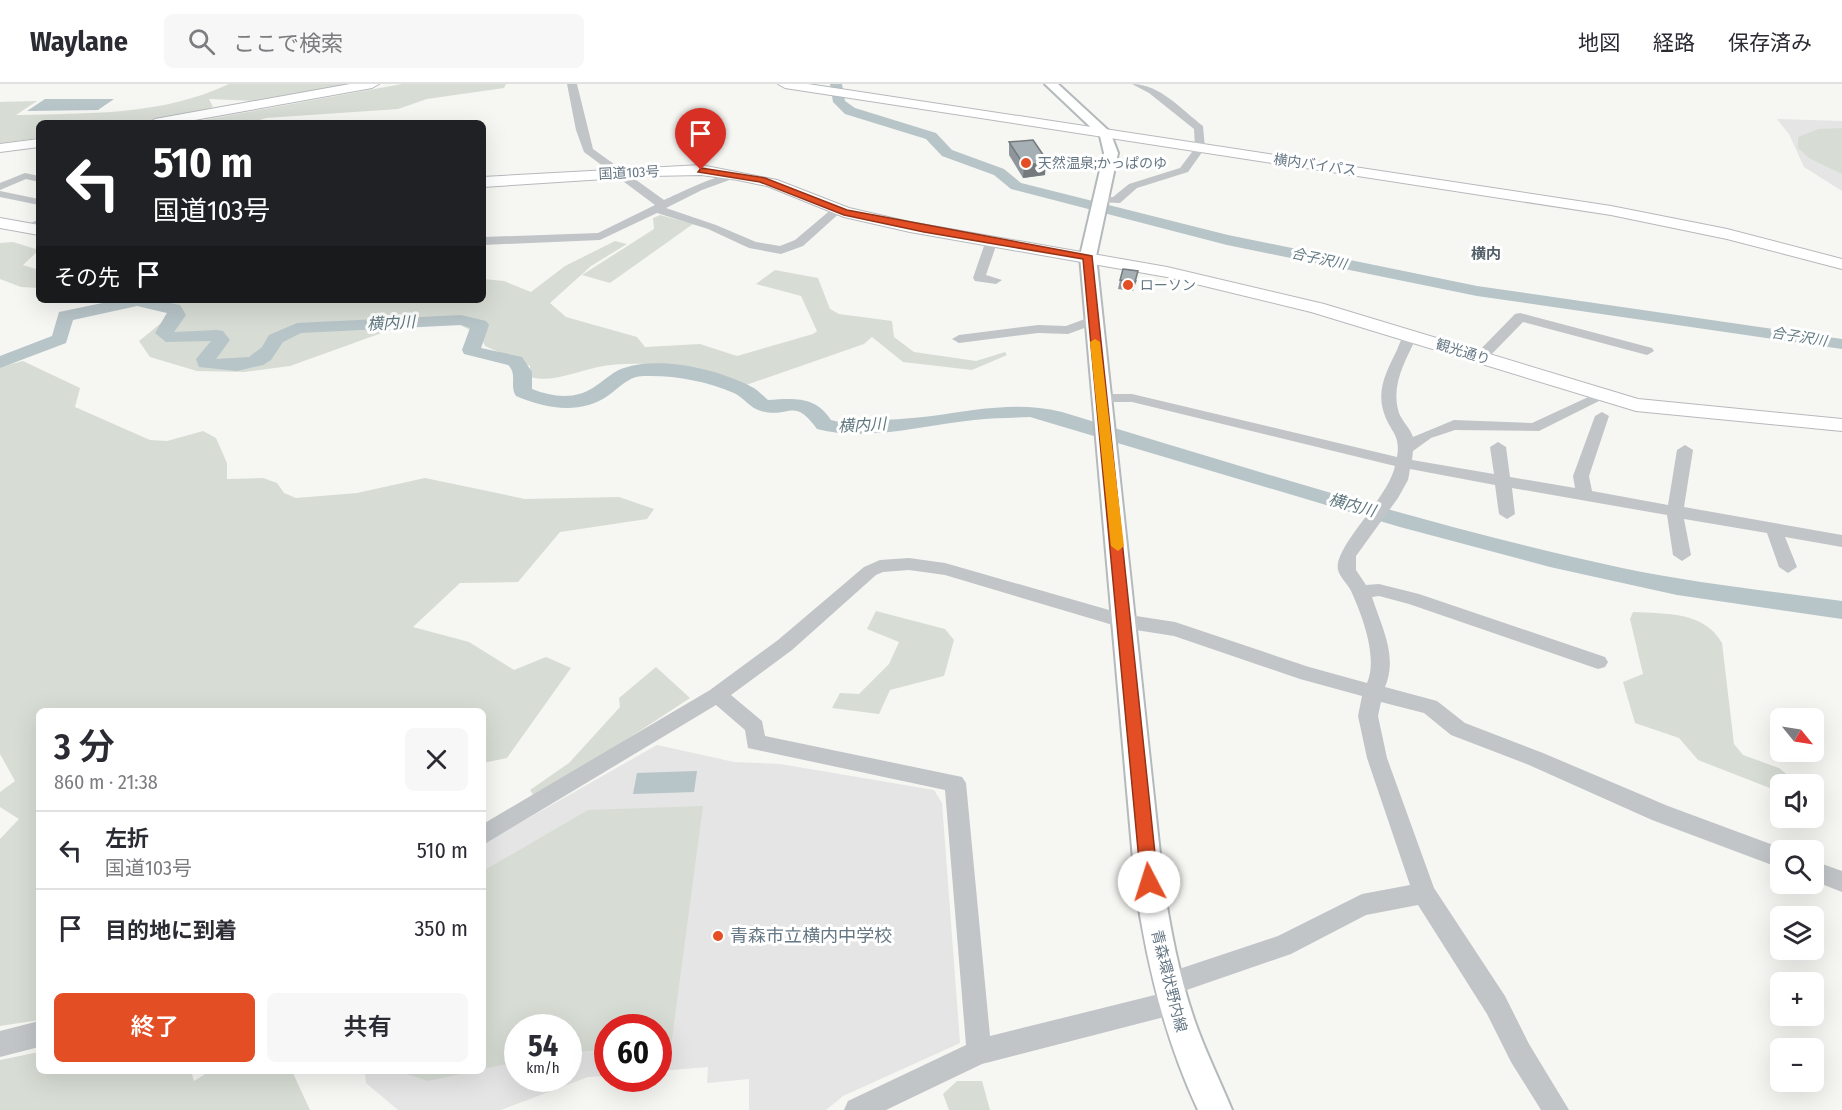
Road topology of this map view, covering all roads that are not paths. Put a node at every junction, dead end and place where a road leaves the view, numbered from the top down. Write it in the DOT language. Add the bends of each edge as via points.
graph roads {
  1 [pos="372,84"];
  2 [pos="573,84"];
  3 [pos="785,84"];
  4 [pos="1051,84"];
  5 [pos="1137,84"];
  6 [pos="172,120"];
  7 [pos="1106,135"];
  8 [pos="36,143"];
  9 [pos="0,148"];
  10 [pos="1200,148"];
  11 [pos="618,173"];
  12 [pos="738,175"];
  13 [pos="36,178"];
  14 [pos="486,182"];
  15 [pos="0,187"];
  16 [pos="0,194"];
  17 [pos="36,201"];
  18 [pos="1099,204"];
  19 [pos="660,207"];
  20 [pos="837,210"];
  21 [pos="0,223"];
  22 [pos="35,227"];
  23 [pos="992,240"];
  24 [pos="486,241"];
  25 [pos="1088,256"];
  26 [pos="1842,264"];
  27 [pos="996,280"];
  28 [pos="1093,320"];
  29 [pos="1410,336"];
  30 [pos="959,339"];
  31 [pos="1647,351"];
  32 [pos="1480,358"];
  33 [pos="1602,396"];
  34 [pos="1102,404"];
  35 [pos="1602,416"];
  36 [pos="1842,425"];
  37 [pos="1498,447"];
  38 [pos="1685,450"];
  39 [pos="1404,456"];
  40 [pos="1503,483"];
  41 [pos="1585,497"];
  42 [pos="1675,512"];
  43 [pos="1507,514"];
  44 [pos="1774,529"];
  45 [pos="1842,541"];
  46 [pos="1682,555"];
  47 [pos="1788,567"];
  48 [pos="1361,592"];
  49 [pos="1123,621"];
  50 [pos="1598,662"];
  51 [pos="1373,692"];
  52 [pos="717,694"];
  53 [pos="486,833"];
  54 [pos="1770,854"];
  55 [pos="1824,875"];
  56 [pos="1842,882"];
  57 [pos="1424,893"];
  58 [pos="1169,994"];
  59 [pos="36,1035"];
  60 [pos="0,1044"];
  61 [pos="978,1052"];
  62 [pos="857,1110"];
  63 [pos="1215,1110"];
  64 [pos="1556,1110"];
  1 -- 6 [label="highway"];
  2 -- 11 [label="street" via="584,143"];
  3 -- 7 [label="highway, 横内バイパス"];
  4 -- 7 [label="main road"];
  5 -- 10 [label="street" via="1199,128"];
  7 -- 10 [label="highway, 横内バイパス"];
  7 -- 18 [label="main road, 青森環状野内線" via="1111,153"];
  8 -- 9 [label="highway"];
  10 -- 18 [label="street" via="1184,170 1161,174 1133,186 1116,201"];
  10 -- 26 [label="highway, 横内バイパス" via="1612,209 1721,231"];
  11 -- 12 [label="highway, 国道103号" via="681,170"];
  11 -- 14 [label="highway, 国道103号"];
  11 -- 19 [label="street"];
  12 -- 19 [label="street" via="698,188"];
  12 -- 20 [label="highway, 国道103号" via="772,183"];
  13 -- 15 [label="street" via="25,176"];
  16 -- 17 [label="street"];
  18 -- 25 [label="main road, 青森環状野内線"];
  19 -- 20 [label="street" via="753,245 781,249 799,243"];
  19 -- 24 [label="street" via="600,236"];
  20 -- 23 [label="highway, 国道103号"];
  21 -- 22 [label="highway"];
  23 -- 25 [label="highway, 国道103号"];
  23 -- 27 [label="street" via="979,278"];
  25 -- 28 [label="main road, 青森環状野内線"];
  25 -- 29 [label="highway, 観光通り" via="1317,308"];
  28 -- 30 [label="street" via="1068,330 1038,329"];
  28 -- 34 [label="main road, 青森環状野内線"];
  29 -- 32 [label="highway, 観光通り"];
  29 -- 39 [label="street" via="1391,378 1388,398 1392,415 1405,435"];
  31 -- 32 [label="street" via="1520,317"];
  32 -- 33 [label="highway, 観光通り"];
  33 -- 36 [label="highway, 観光通り" via="1661,410"];
  33 -- 39 [label="street" via="1534,428 1454,425 1426,435"];
  34 -- 39 [label="street" via="1132,398"];
  34 -- 49 [label="main road, 青森環状野内線"];
  35 -- 41 [label="street" via="1581,476"];
  37 -- 40 [label="street"];
  38 -- 42 [label="street"];
  39 -- 40 [label="street"];
  39 -- 48 [label="street" via="1400,480 1390,498 1351,548 1347,570"];
  40 -- 41 [label="street"];
  40 -- 43 [label="street"];
  41 -- 42 [label="street"];
  42 -- 44 [label="street"];
  42 -- 46 [label="street"];
  44 -- 45 [label="street"];
  44 -- 47 [label="street"];
  48 -- 50 [label="street" via="1379,590 1413,599"];
  48 -- 51 [label="street" via="1382,656 1381,673"];
  49 -- 51 [label="street" via="1175,629"];
  49 -- 52 [label="street" via="927,565 880,566 850,586 785,645"];
  49 -- 58 [label="main road, 青森環状野内線" via="1151,894"];
  51 -- 54 [label="street" via="1430,707 1458,729"];
  51 -- 57 [label="street" via="1368,716 1377,758"];
  52 -- 53 [label="street"];
  52 -- 61 [label="street" via="755,727 755,742 956,783"];
  55 -- 56 [label="street"];
  57 -- 58 [label="street" via="1362,905 1282,946"];
  57 -- 64 [label="street" via="1496,1005"];
  58 -- 61 [label="street"];
  58 -- 63 [label="main road, 青森環状野内線" via="1181,1034"];
  59 -- 60 [label="street"];
  61 -- 62 [label="street"];
}
